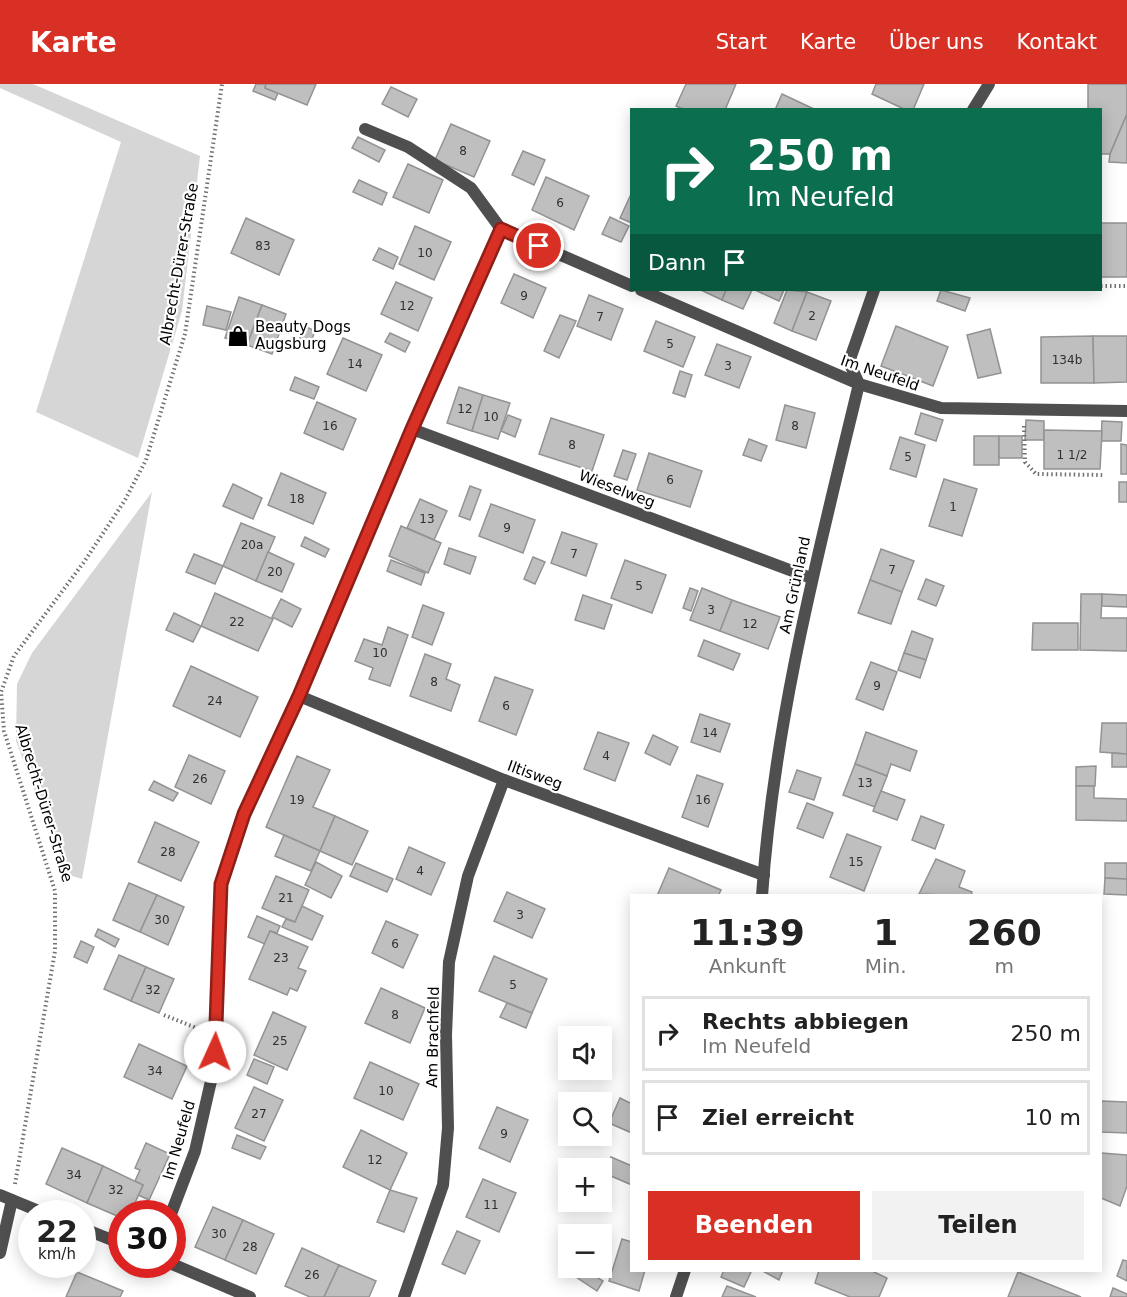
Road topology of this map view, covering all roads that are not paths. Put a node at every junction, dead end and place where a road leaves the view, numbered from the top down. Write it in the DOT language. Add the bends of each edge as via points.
graph roads {
  1 [pos="989,84"];
  2 [pos="974,108"];
  3 [pos="365,129"];
  4 [pos="501,229"];
  5 [pos="630,285"];
  6 [pos="643,291"];
  7 [pos="874,291"];
  8 [pos="859,384"];
  9 [pos="1127,411"];
  10 [pos="412,429"];
  11 [pos="810,578"];
  12 [pos="299,696"];
  13 [pos="504,780"];
  14 [pos="764,875"];
  15 [pos="762,894"];
  16 [pos="6,1197"];
  17 [pos="176,1200"];
  18 [pos="0,1253"];
  19 [pos="186,1270"];
  20 [pos="684,1272"];
  21 [pos="249,1297"];
  22 [pos="404,1297"];
  23 [pos="676,1297"];
  1 -- 2 [label="street"];
  3 -- 4 [label="street" via="408,147 471,188"];
  4 -- 5 [label="street"];
  4 -- 10 [label="street, Im Neufeld"];
  6 -- 8 [label="street, Im Neufeld"];
  7 -- 8 [label="street" via="849,362"];
  8 -- 9 [label="street, Im Neufeld" via="941,408"];
  8 -- 11 [label="street, Am Grünland"];
  10 -- 11 [label="street, Wieselweg"];
  10 -- 12 [label="street, Im Neufeld"];
  11 -- 14 [label="street, Am Grünland" via="791,679"];
  12 -- 13 [label="street, Iltisweg"];
  12 -- 17 [label="street, Im Neufeld" via="244,814 221,884 214,1068 195,1151"];
  13 -- 14 [label="street, Iltisweg"];
  13 -- 22 [label="street, Am Brachfeld" via="468,876 449,962 448,1128 443,1185"];
  14 -- 15 [label="street, Am Grünland"];
  16 -- 18 [label="street"];
  19 -- 21 [label="street"];
  20 -- 23 [label="street"];
}
